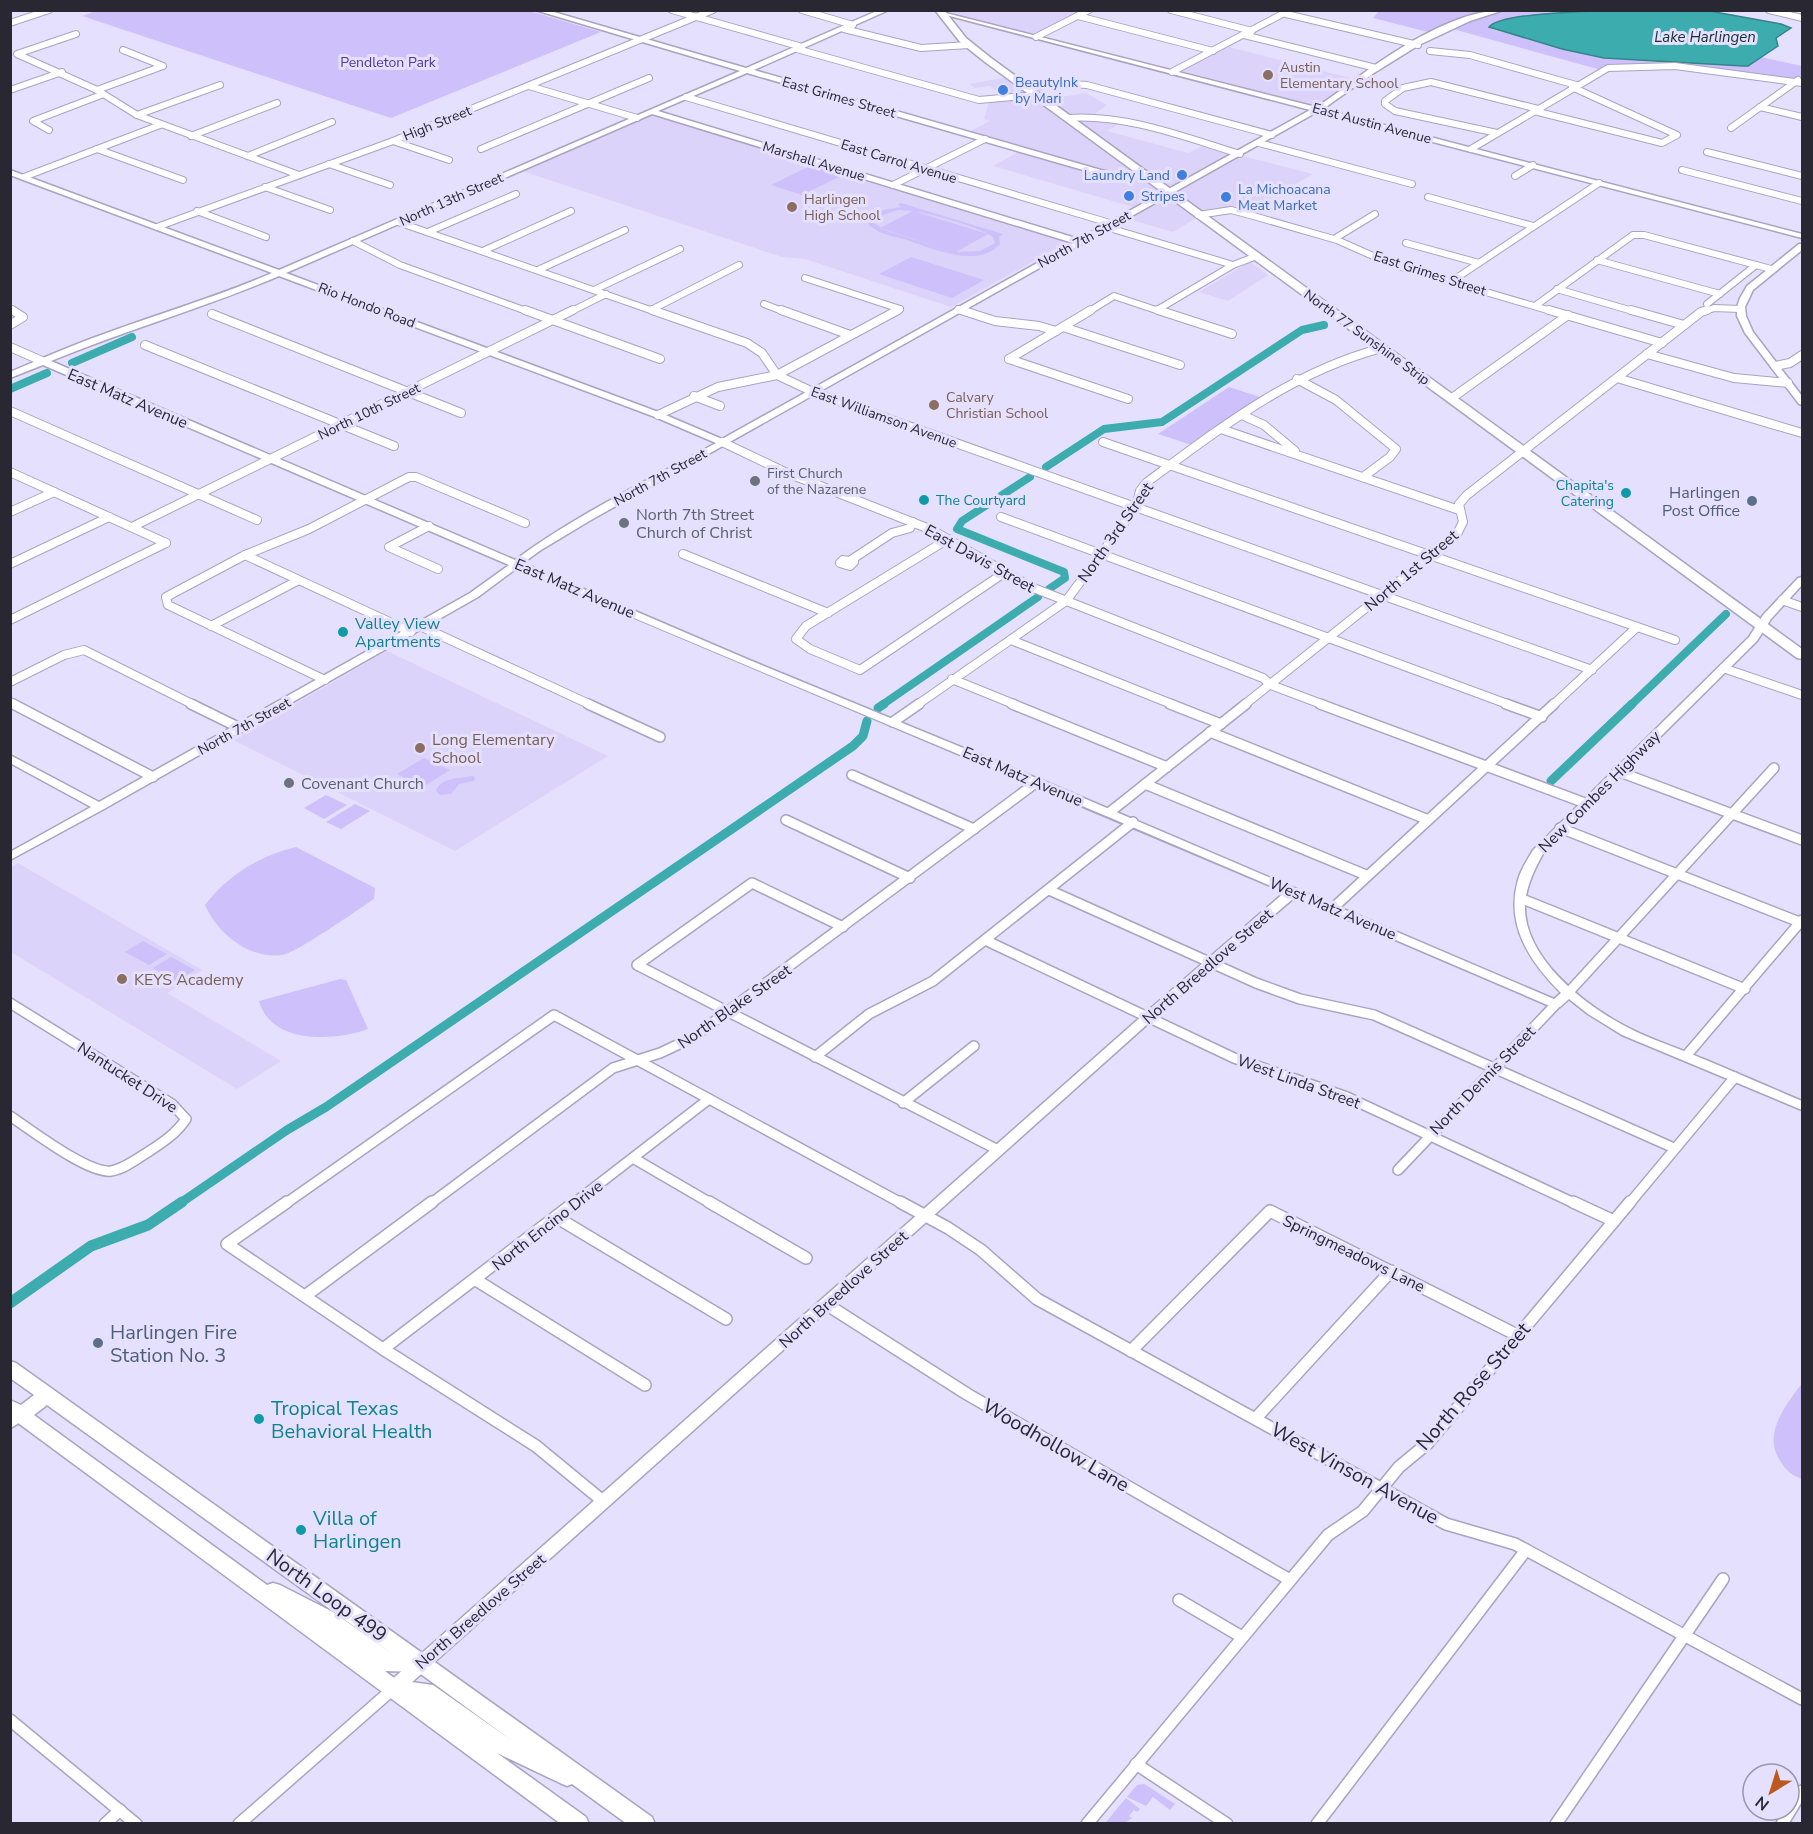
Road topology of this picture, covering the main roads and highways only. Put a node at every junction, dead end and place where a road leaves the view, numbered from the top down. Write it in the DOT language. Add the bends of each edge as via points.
graph roads {
  1 [pos="940,11"];
  2 [pos="1803,655"];
  3 [pos="10,1368"];
  4 [pos="47,1395"];
  5 [pos="14,1415"];
  6 [pos="240,1576"];
  7 [pos="421,1664"];
  8 [pos="394,1688"];
  9 [pos="595,1789"];
  10 [pos="578,1824"];
  11 [pos="644,1824"];
  1 -- 2 [label="main road, North 77 Sunshine Strip" via="969,45 1026,88"];
  3 -- 4 [label="main road, North Loop 499"];
  4 -- 5 [label="main road"];
  4 -- 7 [label="main road, North Loop 499"];
  5 -- 6 [label="main road, North Loop 499"];
  6 -- 7 [label="main road" via="326,1617 389,1664"];
  6 -- 8 [label="main road, North Loop 499"];
  7 -- 9 [label="main road, North Loop 499"];
  8 -- 9 [label="main road" via="426,1691 497,1743"];
  8 -- 10 [label="main road, North Loop 499"];
  9 -- 11 [label="main road, North Loop 499"];
}
